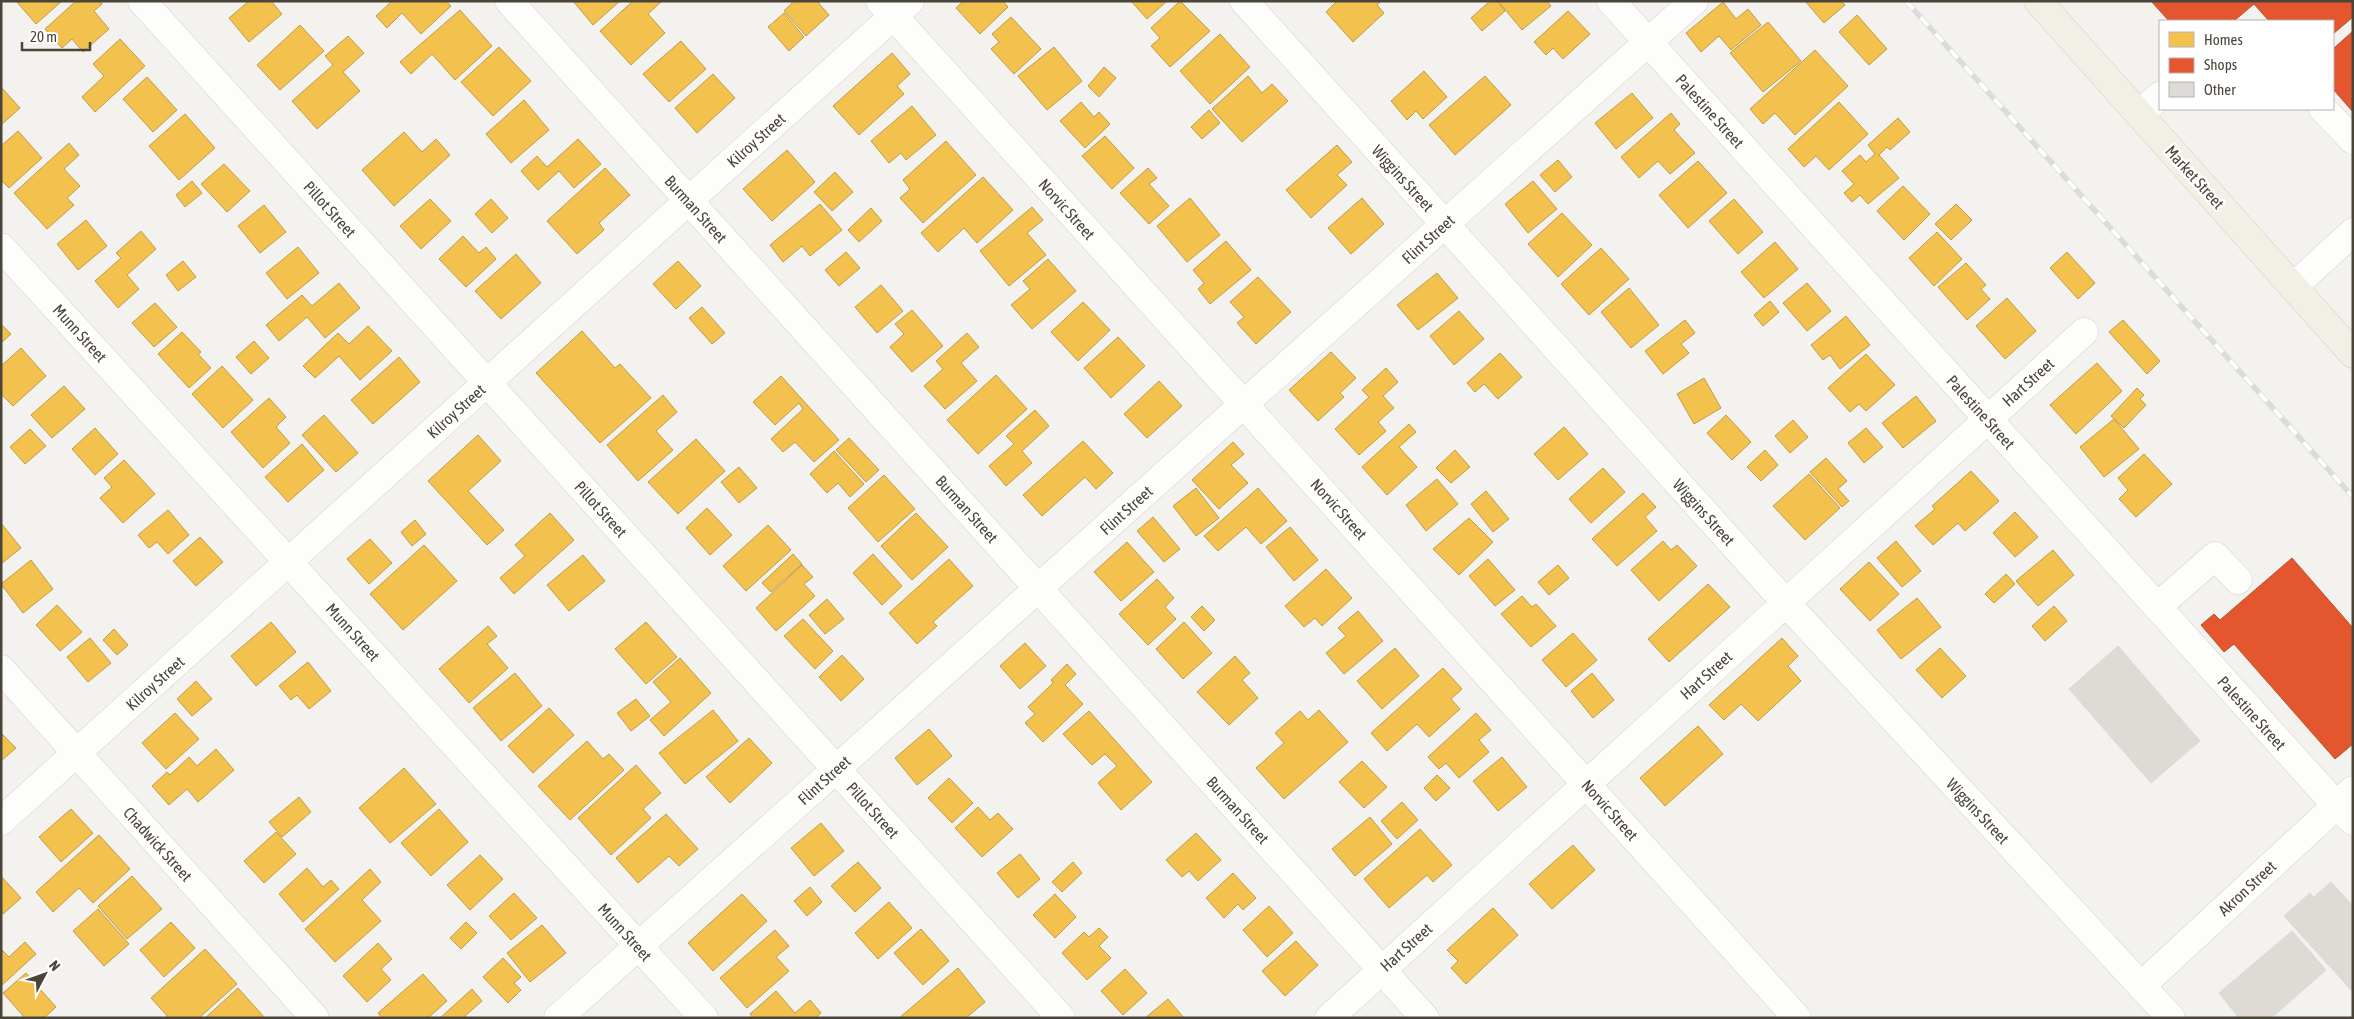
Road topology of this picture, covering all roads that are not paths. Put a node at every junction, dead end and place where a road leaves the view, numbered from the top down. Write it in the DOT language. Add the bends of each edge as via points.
graph roads {
  1 [pos="142,1"];
  2 [pos="509,1"];
  3 [pos="1244,1"];
  4 [pos="1611,1"];
  5 [pos="1694,1"];
  6 [pos="2041,2"];
  7 [pos="894,6"];
  8 [pos="1648,42"];
  9 [pos="2159,97"];
  10 [pos="2324,110"];
  11 [pos="2139,114"];
  12 [pos="2353,140"];
  13 [pos="689,201"];
  14 [pos="1445,224"];
  15 [pos="2353,232"];
  16 [pos="1,247"];
  17 [pos="2293,287"];
  18 [pos="2084,332"];
  19 [pos="2353,354"];
  20 [pos="487,383"];
  21 [pos="1244,404"];
  22 [pos="1988,419"];
  23 [pos="289,562"];
  24 [pos="2238,580"];
  25 [pos="1038,588"];
  26 [pos="1786,603"];
  27 [pos="2157,607"];
  28 [pos="1,669"];
  29 [pos="77,753"];
  30 [pos="836,769"];
  31 [pos="1586,784"];
  32 [pos="2347,805"];
  33 [pos="1,822"];
  34 [pos="638,946"];
  35 [pos="1382,969"];
  36 [pos="2141,986"];
  37 [pos="314,1018"];
  38 [pos="558,1018"];
  39 [pos="704,1018"];
  40 [pos="1061,1018"];
  41 [pos="1329,1018"];
  42 [pos="1425,1018"];
  43 [pos="1797,1018"];
  44 [pos="2171,1018"];
  1 -- 20 [label="street, Pillot Street"];
  2 -- 13 [label="street, Burman Street"];
  3 -- 14 [label="street, Wiggins Street"];
  4 -- 8 [label="street, Palestine Street"];
  5 -- 8 [label="street, Flint Street"];
  6 -- 11 [label="main road, Market Street"];
  7 -- 13 [label="street, Kilroy Street"];
  7 -- 21 [label="street, Norvic Street"];
  8 -- 14 [label="street, Flint Street"];
  8 -- 22 [label="street, Palestine Street"];
  9 -- 11 [label="street"];
  10 -- 12 [label="street"];
  11 -- 17 [label="main road, Market Street"];
  13 -- 20 [label="street, Kilroy Street"];
  13 -- 25 [label="street, Burman Street"];
  14 -- 21 [label="street, Flint Street"];
  14 -- 26 [label="street, Wiggins Street"];
  15 -- 17 [label="street"];
  16 -- 23 [label="street, Munn Street"];
  17 -- 19 [label="main road, Market Street"];
  18 -- 22 [label="street, Hart Street"];
  20 -- 23 [label="street, Kilroy Street"];
  20 -- 30 [label="street, Pillot Street"];
  21 -- 25 [label="street, Flint Street"];
  21 -- 31 [label="street, Norvic Street"];
  22 -- 26 [label="street, Hart Street"];
  22 -- 27 [label="street, Palestine Street"];
  23 -- 29 [label="street, Kilroy Street"];
  23 -- 34 [label="street, Munn Street"];
  24 -- 27 [label="street" via="2216,556"];
  25 -- 30 [label="street, Flint Street"];
  25 -- 35 [label="street, Burman Street"];
  26 -- 31 [label="street, Hart Street"];
  26 -- 36 [label="street, Wiggins Street"];
  27 -- 32 [label="street, Palestine Street"];
  28 -- 29 [label="street, Chadwick Street"];
  29 -- 33 [label="street, Kilroy Street"];
  29 -- 37 [label="street, Chadwick Street"];
  30 -- 34 [label="street, Flint Street"];
  30 -- 40 [label="street, Pillot Street"];
  31 -- 35 [label="street, Hart Street"];
  31 -- 43 [label="street, Norvic Street"];
  32 -- 36 [label="street, Akron Street"];
  34 -- 38 [label="street, Flint Street"];
  34 -- 39 [label="street, Munn Street"];
  35 -- 41 [label="street, Hart Street"];
  35 -- 42 [label="street, Burman Street"];
  36 -- 44 [label="street, Wiggins Street"];
}
